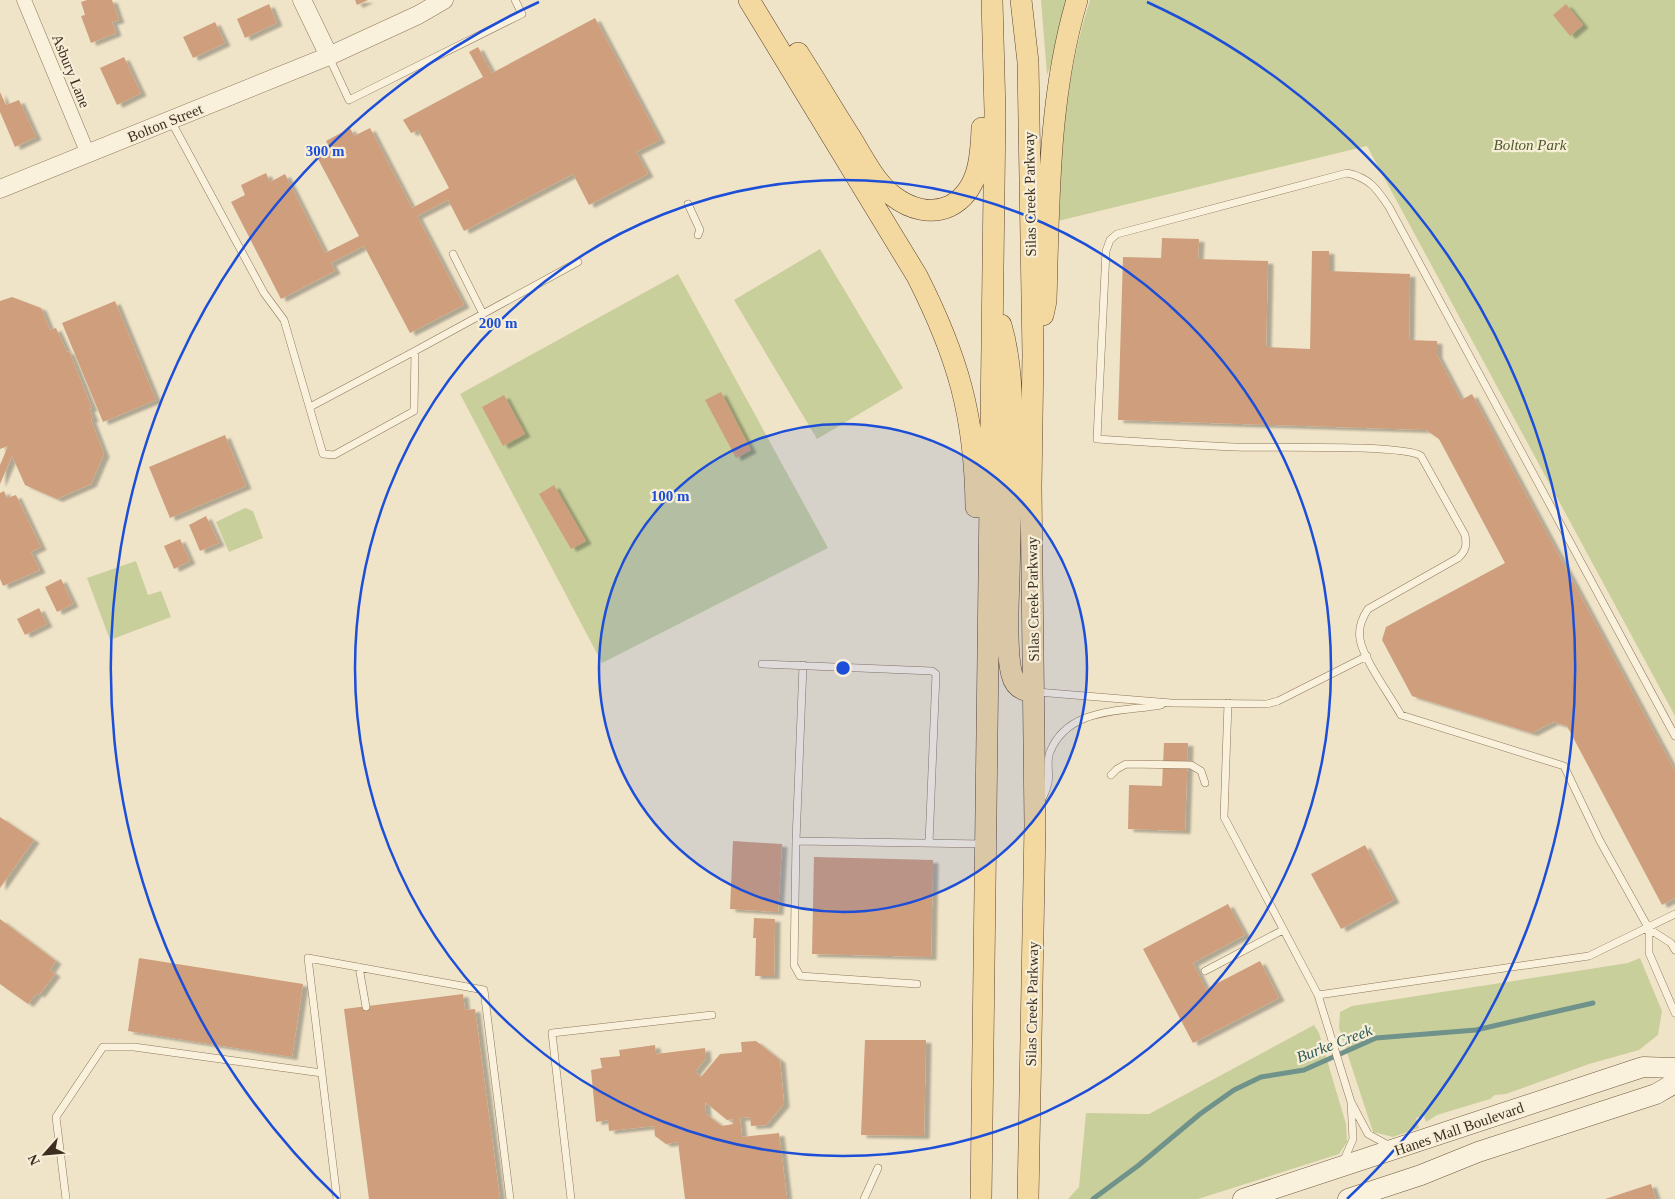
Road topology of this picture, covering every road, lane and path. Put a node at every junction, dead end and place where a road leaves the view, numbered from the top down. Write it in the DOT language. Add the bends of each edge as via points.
graph roads {
  1 [pos="24,0"];
  2 [pos="302,0"];
  3 [pos="444,0"];
  4 [pos="515,0"];
  5 [pos="748,0"];
  6 [pos="765,0"];
  7 [pos="1021,0"];
  8 [pos="1077,0"];
  9 [pos="993,10"];
  10 [pos="329,56"];
  11 [pos="171,121"];
  12 [pos="88,154"];
  13 [pos="0,189"];
  14 [pos="688,204"];
  15 [pos="698,234"];
  16 [pos="453,254"];
  17 [pos="578,262"];
  18 [pos="993,296"];
  19 [pos="483,314"];
  20 [pos="415,351"];
  21 [pos="1033,354"];
  22 [pos="310,408"];
  23 [pos="988,632"];
  24 [pos="1366,656"];
  25 [pos="762,664"];
  26 [pos="803,665"];
  27 [pos="1034,692"];
  28 [pos="1171,703"];
  29 [pos="1228,703"];
  30 [pos="1675,736"];
  31 [pos="1111,775"];
  32 [pos="1205,784"];
  33 [pos="1035,825"];
  34 [pos="796,842"];
  35 [pos="929,844"];
  36 [pos="986,844"];
  37 [pos="1675,914"];
  38 [pos="1649,928"];
  39 [pos="1283,930"];
  40 [pos="1675,950"];
  41 [pos="359,967"];
  42 [pos="1205,971"];
  43 [pos="917,984"];
  44 [pos="1318,995"];
  45 [pos="366,1007"];
  46 [pos="1675,1013"];
  47 [pos="712,1016"];
  48 [pos="1675,1068"];
  49 [pos="322,1073"];
  50 [pos="1675,1083"];
  51 [pos="1350,1102"];
  52 [pos="1400,1149"];
  53 [pos="878,1168"];
  54 [pos="1337,1169"];
  55 [pos="66,1199"];
  56 [pos="337,1199"];
  57 [pos="510,1199"];
  58 [pos="571,1199"];
  59 [pos="864,1199"];
  60 [pos="980,1199"];
  61 [pos="1028,1199"];
  62 [pos="1243,1199"];
  63 [pos="1348,1199"];
  1 -- 12 [label="street, Asbury Lane"];
  2 -- 10 [label="street"];
  3 -- 10 [label="street, Bolton Street"];
  4 -- 10 [label="lane" via="522,14 349,100"];
  5 -- 23 [label="main road" via="917,276 951,351 961,381 972,436 976,550"];
  6 -- 9 [label="main road" via="874,175 899,200 913,208 929,211 954,204 968,192 974,181 982,140 983,57"];
  7 -- 21 [label="main road, Silas Creek Parkway" via="1028,62"];
  8 -- 21 [label="main road" via="1065,44 1057,96 1049,178 1046,301"];
  9 -- 18 [label="main road"];
  10 -- 11 [label="street, Bolton Street"];
  11 -- 12 [label="street, Bolton Street"];
  11 -- 22 [label="lane" via="264,293 284,320"];
  12 -- 13 [label="street, Bolton Street"];
  14 -- 15 [label="lane" via="700,230"];
  16 -- 19 [label="lane"];
  17 -- 19 [label="lane"];
  18 -- 23 [label="main road"];
  18 -- 27 [label="main road" via="1006,340 1010,381 1008,600 1011,671 1018,686 1024,691"];
  19 -- 20 [label="lane"];
  20 -- 22 [label="lane"];
  20 -- 22 [label="lane" via="414,411 334,455 323,454"];
  21 -- 27 [label="main road, Silas Creek Parkway"];
  23 -- 36 [label="main road"];
  24 -- 29 [label="lane" via="1278,701 1255,705"];
  24 -- 30 [label="lane" via="1359,630 1368,609 1458,558 1467,544 1422,456 1416,452 1376,449 1235,447 1097,439 1106,251 1110,240 1117,234 1347,173 1362,176 1389,207"];
  24 -- 38 [label="lane" via="1401,716 1564,766 1600,841"];
  25 -- 26 [label="lane"];
  26 -- 34 [label="lane"];
  26 -- 35 [label="lane" via="932,671 936,674"];
  27 -- 28 [label="lane"];
  27 -- 33 [label="main road, Silas Creek Parkway"];
  28 -- 29 [label="lane"];
  28 -- 33 [label="lane" via="1094,714 1062,731 1049,754 1048,782"];
  29 -- 39 [label="lane" via="1224,818"];
  31 -- 32 [label="lane" via="1126,764 1191,765 1201,771"];
  33 -- 61 [label="main road, Silas Creek Parkway"];
  34 -- 35 [label="lane"];
  34 -- 43 [label="lane" via="794,965 800,976"];
  35 -- 36 [label="lane"];
  36 -- 60 [label="main road"];
  37 -- 38 [label="lane"];
  38 -- 40 [label="lane" via="1671,943"];
  38 -- 44 [label="lane" via="1589,956"];
  38 -- 46 [label="lane" via="1649,953"];
  39 -- 42 [label="lane"];
  39 -- 44 [label="lane"];
  41 -- 45 [label="lane"];
  41 -- 49 [label="lane" via="308,958"];
  41 -- 57 [label="lane" via="484,990"];
  44 -- 51 [label="lane"];
  47 -- 58 [label="lane" via="552,1033"];
  48 -- 52 [label="main road, Hanes Mall Boulevard" via="1643,1067"];
  49 -- 55 [label="lane" via="134,1047 103,1047 56,1117"];
  49 -- 56 [label="lane"];
  50 -- 63 [label="main road, Hanes Mall Boulevard" via="1656,1094 1478,1152"];
  51 -- 52 [label="lane" via="1368,1134"];
  51 -- 54 [label="lane" via="1353,1139 1349,1152"];
  52 -- 54 [label="main road, Hanes Mall Boulevard"];
  53 -- 59 [label="lane"];
  54 -- 62 [label="main road, Hanes Mall Boulevard"];
}
